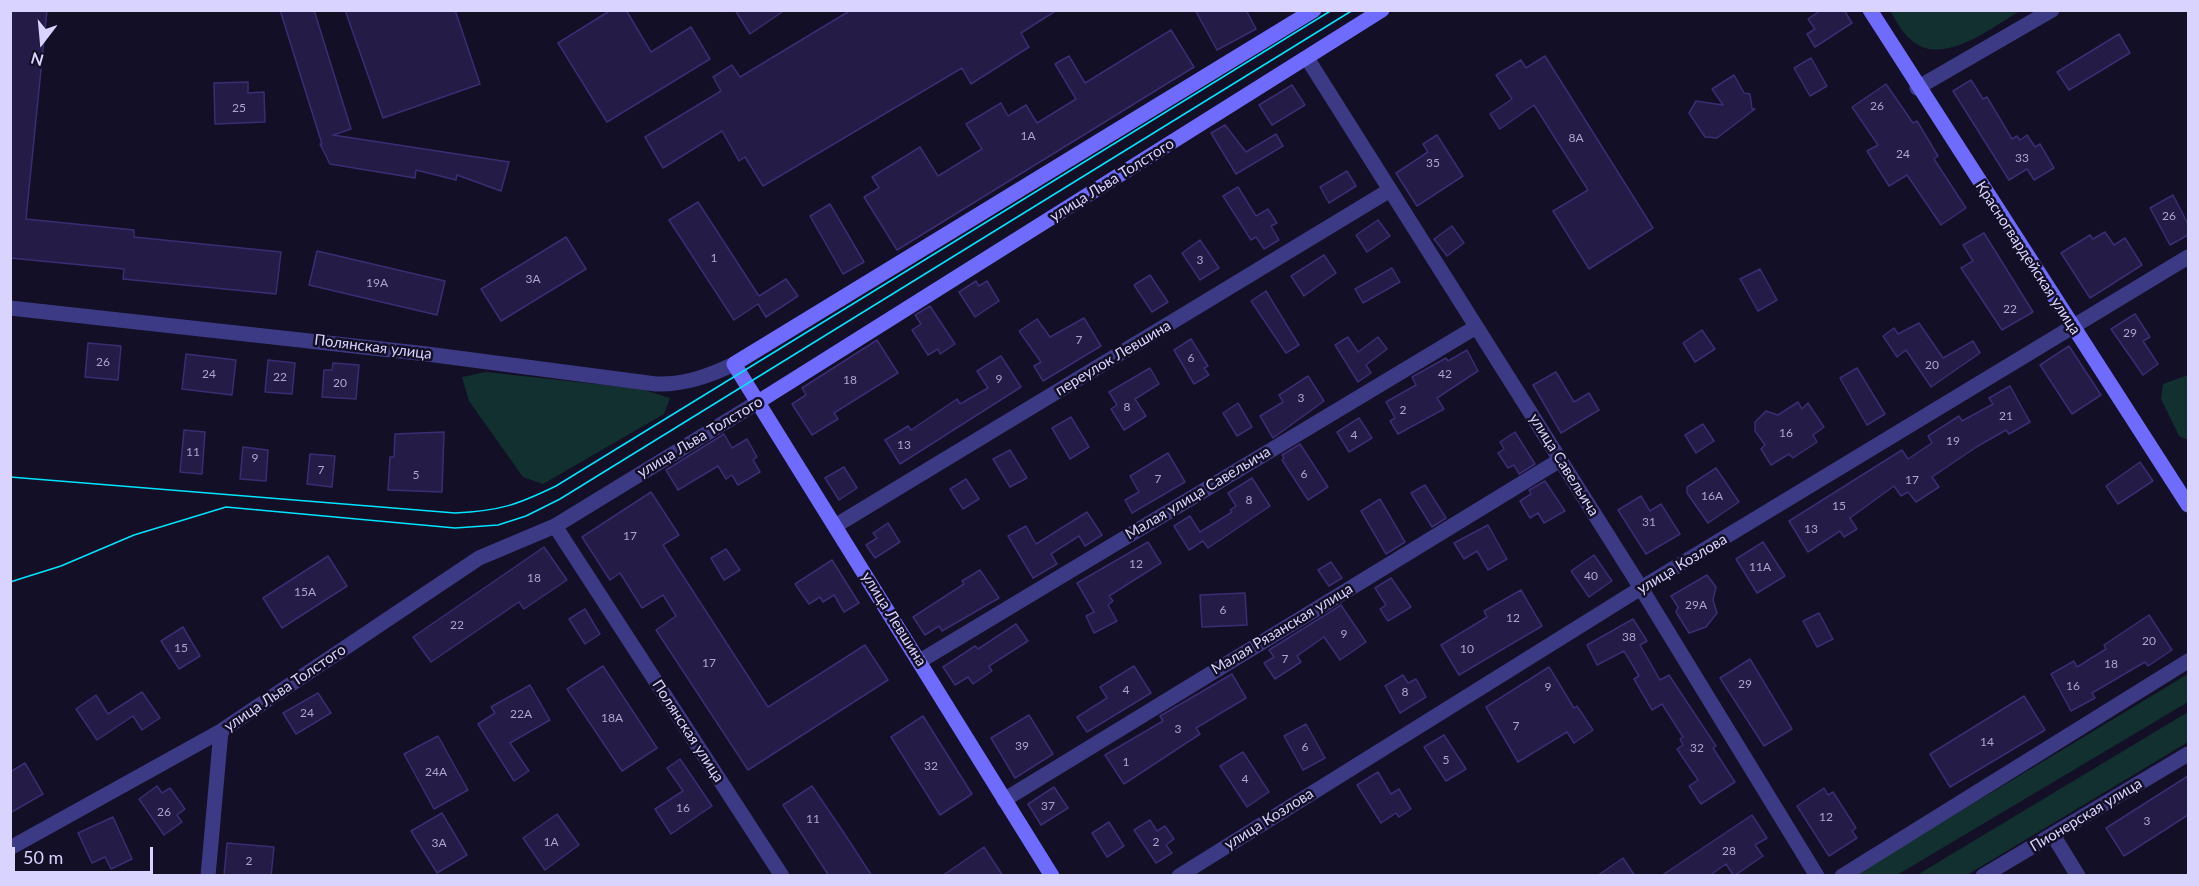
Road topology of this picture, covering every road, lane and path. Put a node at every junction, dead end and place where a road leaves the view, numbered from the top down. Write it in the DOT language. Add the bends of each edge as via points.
graph roads {
  1 [pos="1314,10"];
  2 [pos="1382,10"];
  3 [pos="1870,10"];
  4 [pos="2052,10"];
  5 [pos="1307,58"];
  6 [pos="1917,88"];
  7 [pos="1390,190"];
  8 [pos="2188,257"];
  9 [pos="18,309"];
  10 [pos="10,317"];
  11 [pos="1476,327"];
  12 [pos="2073,327"];
  13 [pos="734,364"];
  14 [pos="758,402"];
  15 [pos="1560,459"];
  16 [pos="2188,505"];
  17 [pos="555,526"];
  18 [pos="835,526"];
  19 [pos="1641,588"];
  20 [pos="920,661"];
  21 [pos="2188,661"];
  22 [pos="221,731"];
  23 [pos="2188,754"];
  24 [pos="1004,800"];
  25 [pos="2053,835"];
  26 [pos="10,848"];
  27 [pos="208,876"];
  28 [pos="782,876"];
  29 [pos="1052,876"];
  30 [pos="1179,876"];
  31 [pos="1817,876"];
  32 [pos="1842,876"];
  33 [pos="1983,876"];
  34 [pos="2078,876"];
  1 -- 13 [label="street"];
  2 -- 5 [label="street, улица Льва Толстого"];
  3 -- 6 [label="street, Красногвардейская улица"];
  4 -- 6 [label="street"];
  5 -- 7 [label="street, улица Савельича"];
  5 -- 14 [label="street, улица Льва Толстого"];
  6 -- 12 [label="street, Красногвардейская улица"];
  7 -- 11 [label="street, улица Савельича"];
  7 -- 18 [label="street, переулок Левшина"];
  8 -- 12 [label="street, улица Козлова"];
  9 -- 10 [label="street, Полянская улица"];
  9 -- 13 [label="street, Полянская улица" via="381,348 656,384 673,385"];
  11 -- 15 [label="street, улица Савельича"];
  11 -- 20 [label="street, Малая улица Савельича"];
  12 -- 16 [label="street, Красногвардейская улица"];
  12 -- 19 [label="street, улица Козлова"];
  13 -- 14 [label="street, улица Левшина"];
  14 -- 17 [label="street, улица Льва Толстого"];
  14 -- 18 [label="street, улица Левшина"];
  15 -- 19 [label="street, улица Савельича"];
  15 -- 24 [label="street, Малая Рязанская улица"];
  17 -- 22 [label="street, улица Льва Толстого" via="479,558"];
  17 -- 28 [label="street, Полянская улица"];
  18 -- 20 [label="street, улица Левшина"];
  19 -- 30 [label="street, улица Козлова"];
  19 -- 31 [label="street, улица Савельича"];
  20 -- 24 [label="street, улица Левшина"];
  21 -- 32 [label="street"];
  22 -- 26 [label="street, улица Льва Толстого"];
  22 -- 27 [label="street"];
  23 -- 25 [label="street, Пионерская улица"];
  24 -- 29 [label="street, улица Левшина"];
  25 -- 33 [label="street, Пионерская улица"];
  25 -- 34 [label="street"];
}
